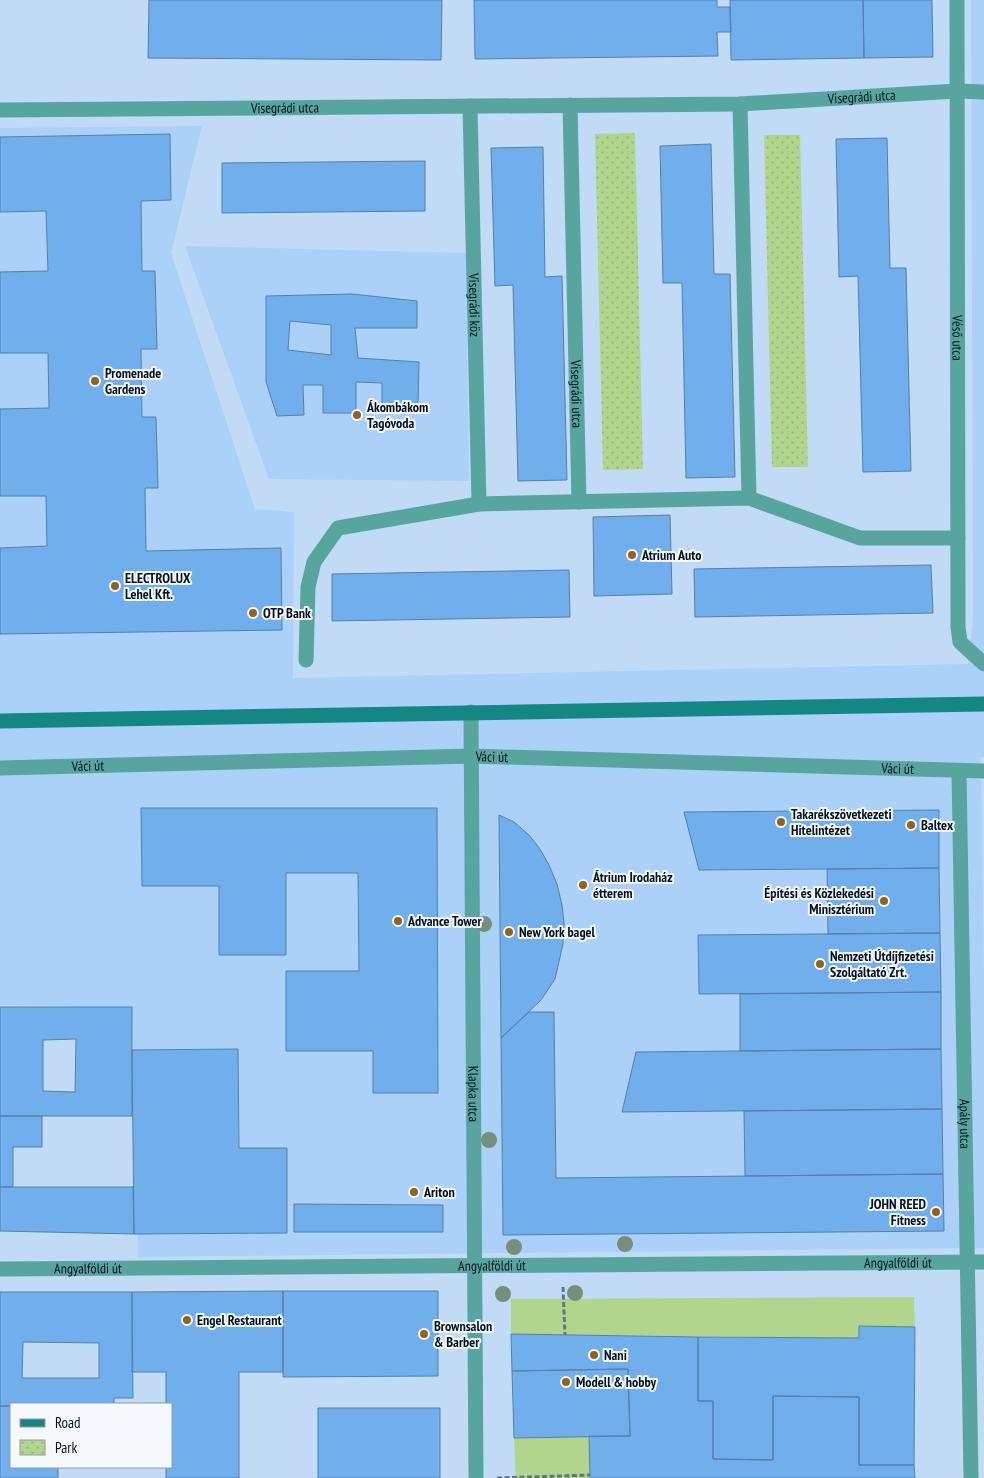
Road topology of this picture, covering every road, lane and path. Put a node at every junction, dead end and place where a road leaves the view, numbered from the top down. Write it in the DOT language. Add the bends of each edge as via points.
graph roads {
  1 [pos="957,0"];
  2 [pos="957,91"];
  3 [pos="984,92"];
  4 [pos="740,104"];
  5 [pos="570,105"];
  6 [pos="470,106"];
  7 [pos="0,110"];
  8 [pos="749,498"];
  9 [pos="579,502"];
  10 [pos="479,504"];
  11 [pos="958,538"];
  12 [pos="306,660"];
  13 [pos="984,664"];
  14 [pos="984,704"];
  15 [pos="471,712"];
  16 [pos="0,721"];
  17 [pos="471,756"];
  18 [pos="0,768"];
  19 [pos="984,771"];
  20 [pos="959,772"];
  21 [pos="968,1262"];
  22 [pos="984,1262"];
  23 [pos="474,1266"];
  24 [pos="0,1269"];
  25 [pos="564,1287"];
  26 [pos="565,1335"];
  27 [pos="590,1475"];
  28 [pos="476,1478"];
  29 [pos="493,1478"];
  30 [pos="971,1478"];
  1 -- 2 [label="street, Véső utca"];
  2 -- 3 [label="street, Visegrádi utca"];
  2 -- 4 [label="street, Visegrádi utca"];
  2 -- 11 [label="street, Véső utca"];
  4 -- 5 [label="street, Visegrádi utca"];
  4 -- 8 [label="street"];
  5 -- 6 [label="street, Visegrádi utca"];
  5 -- 9 [label="street, Visegrádi utca"];
  6 -- 7 [label="street, Visegrádi utca"];
  6 -- 10 [label="street, Visegrádi köz" via="472,352"];
  8 -- 9 [label="street"];
  8 -- 11 [label="street" via="860,538"];
  9 -- 10 [label="street"];
  10 -- 12 [label="street" via="338,528 314,562 308,586"];
  11 -- 13 [label="street, Véső utca" via="960,642"];
  14 -- 15 [label="main road"];
  15 -- 16 [label="main road"];
  15 -- 17 [label="street, Klapka utca"];
  17 -- 18 [label="street, Váci út"];
  17 -- 20 [label="street, Váci út"];
  17 -- 23 [label="street, Klapka utca"];
  19 -- 20 [label="street, Váci út"];
  20 -- 21 [label="street, Apály utca"];
  21 -- 22 [label="street, Angyalföldi út"];
  21 -- 23 [label="street, Angyalföldi út"];
  21 -- 30 [label="street, Apály utca"];
  23 -- 24 [label="street, Angyalföldi út"];
  23 -- 28 [label="street, Klapka utca"];
  25 -- 26 [label="path"];
  27 -- 29 [label="path"];
}
